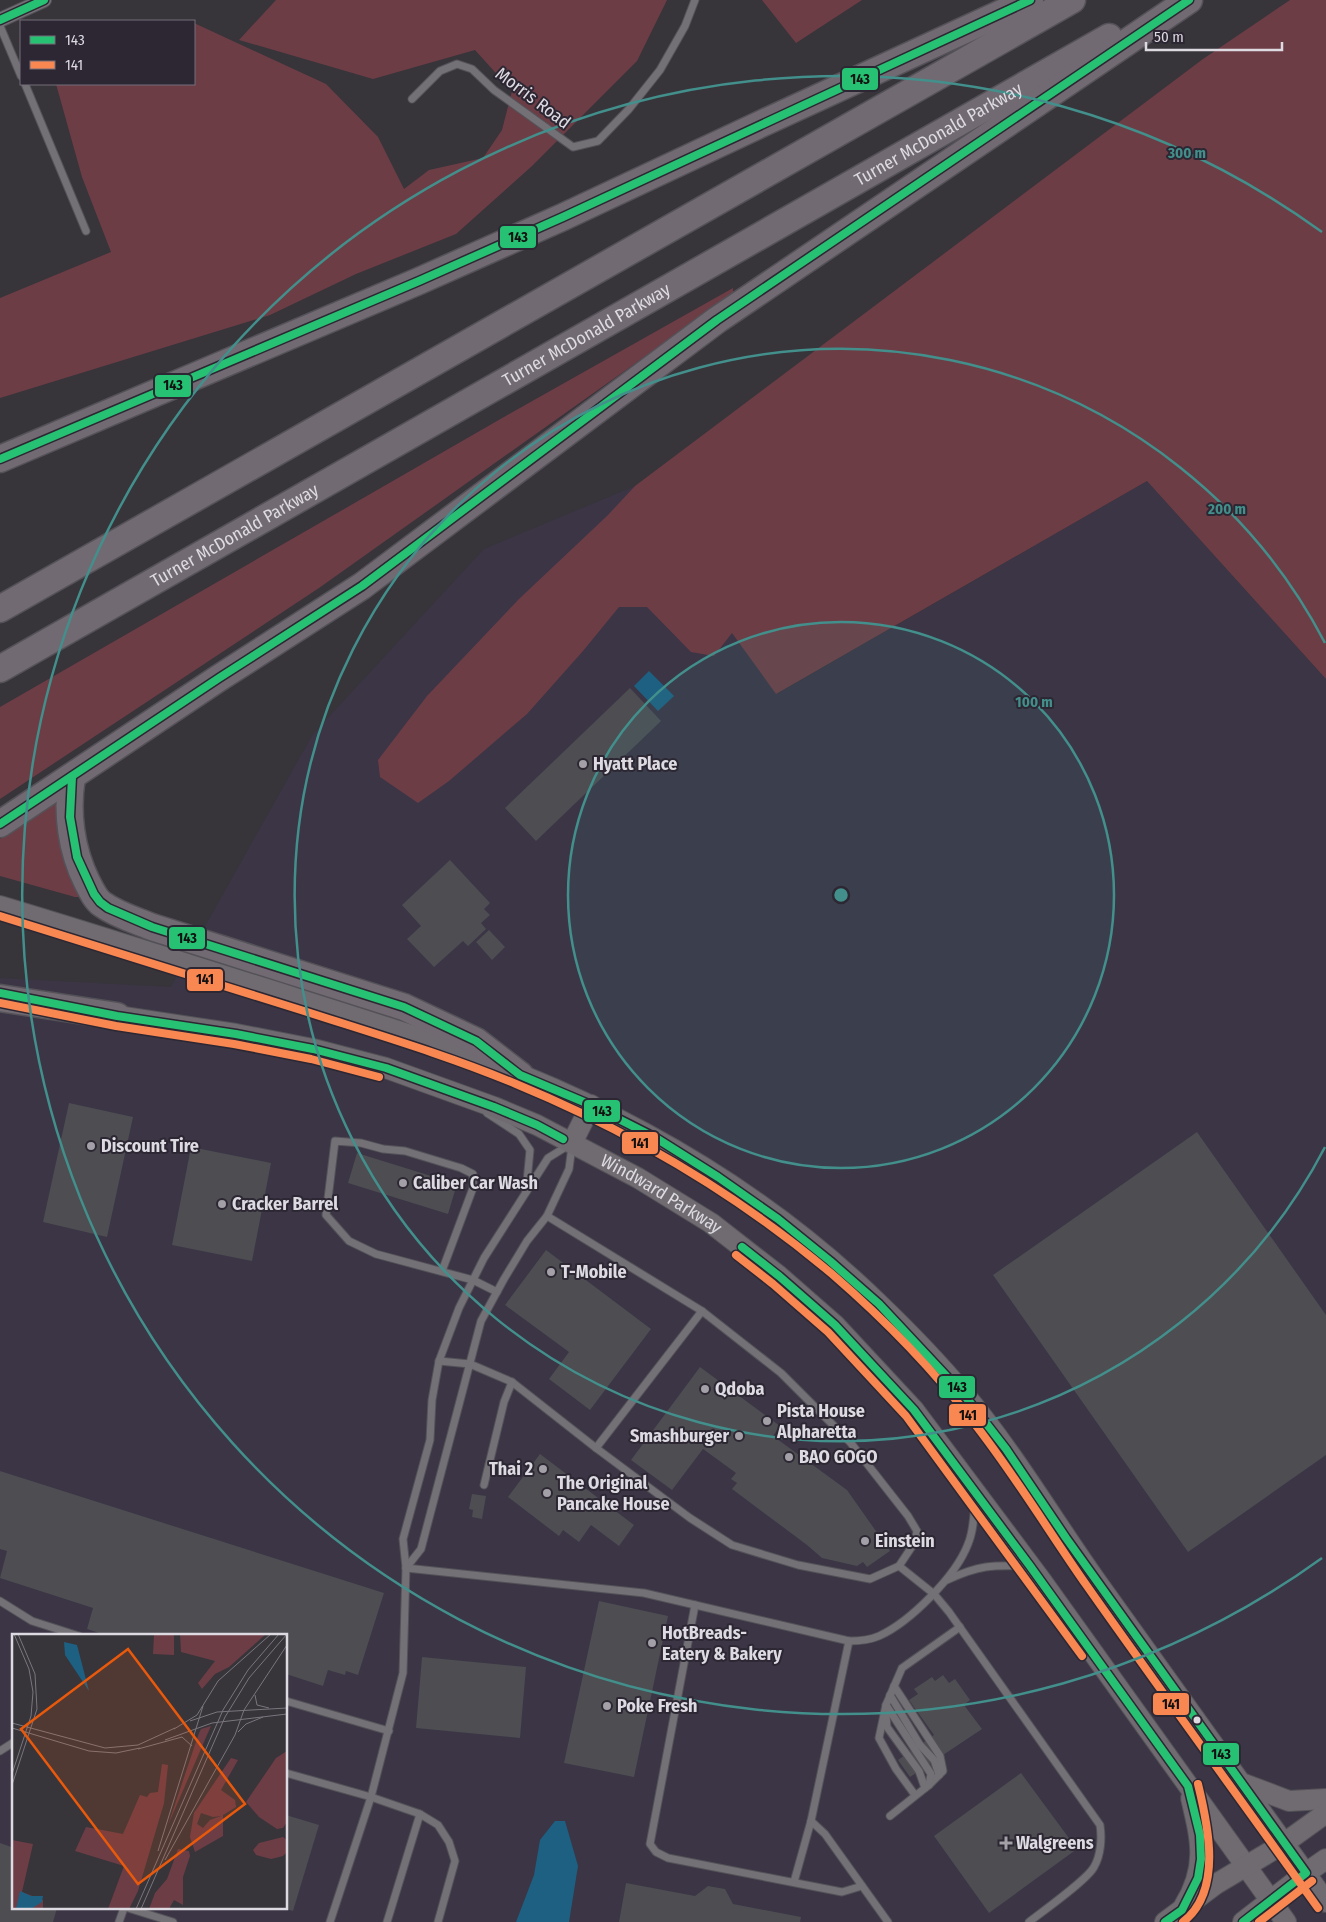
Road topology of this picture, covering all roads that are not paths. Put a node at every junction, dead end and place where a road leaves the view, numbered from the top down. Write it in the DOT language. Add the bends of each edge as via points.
graph roads {
  1 [pos="44,0"];
  2 [pos="695,0"];
  3 [pos="1030,0"];
  4 [pos="1072,0"];
  5 [pos="1173,0"];
  6 [pos="1189,0"];
  7 [pos="0,20"];
  8 [pos="0,26"];
  9 [pos="20,74"];
  10 [pos="25,85"];
  11 [pos="412,99"];
  12 [pos="86,231"];
  13 [pos="0,459"];
  14 [pos="0,609"];
  15 [pos="0,669"];
  16 [pos="72,777"];
  17 [pos="0,824"];
  18 [pos="0,906"];
  19 [pos="0,993"];
  20 [pos="0,998"];
  21 [pos="117,1016"];
  22 [pos="386,1068"];
  23 [pos="520,1075"];
  24 [pos="590,1106"];
  25 [pos="572,1143"];
  26 [pos="526,1194"];
  27 [pos="547,1216"];
  28 [pos="442,1271"];
  29 [pos="473,1280"];
  30 [pos="497,1292"];
  31 [pos="702,1311"];
  32 [pos="439,1361"];
  33 [pos="470,1364"];
  34 [pos="512,1382"];
  35 [pos="596,1448"];
  36 [pos="484,1485"];
  37 [pos="976,1494"];
  38 [pos="899,1566"];
  39 [pos="1030,1566"];
  40 [pos="406,1568"];
  41 [pos="947,1580"];
  42 [pos="934,1594"];
  43 [pos="0,1601"];
  44 [pos="695,1605"];
  45 [pos="960,1626"];
  46 [pos="73,1634"];
  47 [pos="849,1641"];
  48 [pos="894,1686"];
  49 [pos="890,1694"];
  50 [pos="288,1702"];
  51 [pos="886,1705"];
  52 [pos="389,1731"];
  53 [pos="12,1743"];
  54 [pos="0,1752"];
  55 [pos="288,1774"];
  56 [pos="939,1775"];
  57 [pos="1238,1781"];
  58 [pos="927,1786"];
  59 [pos="1188,1786"];
  60 [pos="916,1795"];
  61 [pos="371,1797"];
  62 [pos="1326,1799"];
  63 [pos="1326,1813"];
  64 [pos="420,1814"];
  65 [pos="890,1816"];
  66 [pos="811,1821"];
  67 [pos="1283,1844"];
  68 [pos="1326,1860"];
  69 [pos="1246,1866"];
  70 [pos="1306,1873"];
  71 [pos="794,1882"];
  72 [pos="862,1886"];
  73 [pos="1271,1902"];
  74 [pos="1326,1902"];
  75 [pos="125,1910"];
  76 [pos="133,1910"];
  77 [pos="1182,1910"];
  78 [pos="120,1922"];
  79 [pos="173,1922"];
  80 [pos="330,1922"];
  81 [pos="386,1922"];
  82 [pos="438,1922"];
  83 [pos="888,1922"];
  84 [pos="1029,1922"];
  85 [pos="1165,1922"];
  86 [pos="1243,1922"];
  87 [pos="1286,1922"];
  1 -- 7 [label="street"];
  2 -- 11 [label="lane, Morris Road" via="685,26 660,70 629,110 598,141 573,148 494,90 472,69 457,64 440,71"];
  3 -- 13 [label="highway" via="563,217"];
  4 -- 14 [label="highway"];
  5 -- 15 [label="highway, Turner McDonald Parkway"];
  6 -- 16 [label="highway" via="717,320 362,586"];
  8 -- 9 [label="lane"];
  10 -- 12 [label="lane"];
  16 -- 17 [label="highway"];
  16 -- 23 [label="highway" via="70,821 83,874 101,903 117,914 404,1007 476,1040"];
  18 -- 23 [label="main road" via="428,1041"];
  19 -- 21 [label="main road, Windward Parkway"];
  20 -- 21 [label="highway"];
  21 -- 22 [label="main road, Windward Parkway" via="236,1034"];
  22 -- 25 [label="main road, Windward Parkway" via="494,1106"];
  22 -- 26 [label="lane" via="478,1108 519,1134 530,1150"];
  23 -- 24 [label="main road"];
  24 -- 25 [label="main road"];
  24 -- 57 [label="main road" via="656,1138 778,1219 830,1260 920,1346 1006,1449"];
  25 -- 26 [label="lane" via="548,1158"];
  25 -- 27 [label="lane" via="569,1169"];
  25 -- 37 [label="main road, Windward Parkway" via="638,1178 710,1223 836,1325 914,1410"];
  26 -- 29 [label="lane"];
  27 -- 30 [label="lane" via="526,1241"];
  27 -- 31 [label="lane"];
  28 -- 28 [label="lane" via="473,1188 473,1174 405,1152 335,1141 326,1215 349,1241 376,1254"];
  28 -- 29 [label="lane"];
  29 -- 30 [label="lane"];
  29 -- 32 [label="lane"];
  30 -- 33 [label="lane" via="481,1321"];
  31 -- 35 [label="lane"];
  31 -- 38 [label="lane" via="781,1373 850,1442 908,1516 917,1531 915,1542"];
  32 -- 33 [label="lane"];
  32 -- 40 [label="lane" via="432,1400 430,1440 403,1539"];
  33 -- 34 [label="lane"];
  33 -- 40 [label="lane" via="421,1549"];
  34 -- 35 [label="lane"];
  34 -- 36 [label="lane"];
  35 -- 38 [label="lane" via="732,1545 798,1565 870,1579"];
  37 -- 39 [label="main road, Windward Parkway"];
  37 -- 41 [label="lane" via="968,1544"];
  38 -- 42 [label="lane"];
  39 -- 41 [label="lane" via="984,1566"];
  39 -- 59 [label="main road, Windward Parkway"];
  40 -- 44 [label="lane" via="644,1593"];
  40 -- 52 [label="lane" via="403,1673"];
  41 -- 42 [label="lane"];
  42 -- 45 [label="lane"];
  42 -- 47 [label="lane" via="886,1633"];
  43 -- 46 [label="lane" via="32,1620"];
  44 -- 47 [label="lane"];
  44 -- 71 [label="lane" via="650,1844 656,1852 668,1858"];
  45 -- 48 [label="lane" via="902,1668"];
  45 -- 84 [label="lane" via="1100,1826 1102,1839 1094,1867"];
  47 -- 66 [label="lane"];
  48 -- 49 [label="lane"];
  48 -- 56 [label="lane" via="940,1756 943,1771"];
  49 -- 51 [label="lane"];
  49 -- 56 [label="lane" via="920,1745 934,1760"];
  50 -- 52 [label="lane"];
  51 -- 58 [label="lane" via="887,1727"];
  51 -- 58 [label="lane" via="931,1774"];
  51 -- 60 [label="lane" via="879,1738 896,1770"];
  52 -- 61 [label="lane"];
  53 -- 54 [label="lane"];
  55 -- 61 [label="lane"];
  56 -- 58 [label="lane"];
  57 -- 62 [label="main road" via="1289,1800"];
  57 -- 67 [label="main road"];
  58 -- 60 [label="lane"];
  59 -- 69 [label="main road, Windward Parkway"];
  59 -- 77 [label="main road" via="1200,1835 1201,1859 1198,1878"];
  60 -- 65 [label="lane"];
  61 -- 64 [label="lane"];
  61 -- 80 [label="lane"];
  63 -- 67 [label="main road"];
  64 -- 81 [label="lane"];
  64 -- 82 [label="lane" via="438,1825 449,1842 455,1861"];
  66 -- 71 [label="lane"];
  66 -- 72 [label="lane" via="825,1834"];
  67 -- 69 [label="main road"];
  67 -- 70 [label="main road"];
  68 -- 70 [label="main road"];
  69 -- 73 [label="main road, Windward Parkway"];
  69 -- 77 [label="main road"];
  70 -- 73 [label="main road"];
  70 -- 74 [label="main road"];
  71 -- 72 [label="lane" via="842,1892"];
  72 -- 83 [label="lane"];
  73 -- 86 [label="main road"];
  73 -- 87 [label="main road, Windward Parkway"];
  75 -- 78 [label="lane"];
  76 -- 79 [label="lane"];
  77 -- 85 [label="main road"];
}
